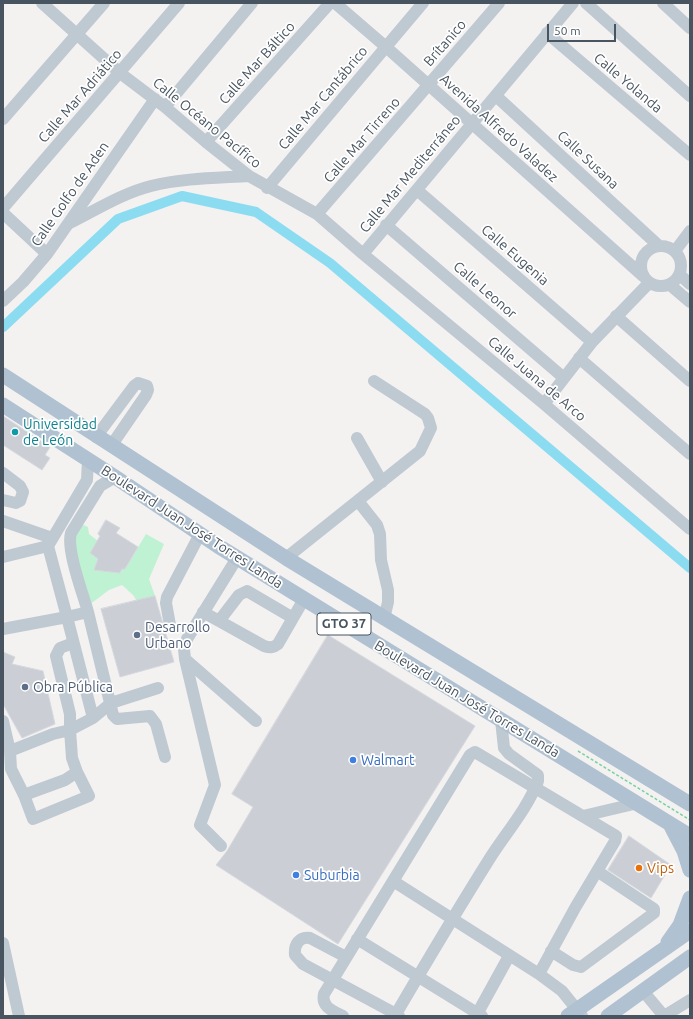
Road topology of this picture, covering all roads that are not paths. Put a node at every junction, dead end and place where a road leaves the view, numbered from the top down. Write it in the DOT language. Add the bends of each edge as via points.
graph roads {
  1 [pos="42,3"];
  2 [pos="104,3"];
  3 [pos="179,3"];
  4 [pos="252,3"];
  5 [pos="330,3"];
  6 [pos="335,3"];
  7 [pos="423,3"];
  8 [pos="499,3"];
  9 [pos="573,3"];
  10 [pos="586,3"];
  11 [pos="663,3"];
  12 [pos="690,28"];
  13 [pos="547,33"];
  14 [pos="78,35"];
  15 [pos="386,47"];
  16 [pos="120,73"];
  17 [pos="429,85"];
  18 [pos="496,96"];
  19 [pos="690,96"];
  20 [pos="155,99"];
  21 [pos="165,107"];
  22 [pos="3,119"];
  23 [pos="472,124"];
  24 [pos="206,142"];
  25 [pos="690,155"];
  26 [pos="249,176"];
  27 [pos="267,188"];
  28 [pos="417,190"];
  29 [pos="3,208"];
  30 [pos="3,213"];
  31 [pos="317,214"];
  32 [pos="67,225"];
  33 [pos="386,225"];
  34 [pos="690,231"];
  35 [pos="659,246"];
  36 [pos="675,251"];
  37 [pos="47,254"];
  38 [pos="363,254"];
  39 [pos="680,275"];
  40 [pos="646,279"];
  41 [pos="690,284"];
  42 [pos="670,285"];
  43 [pos="3,301"];
  44 [pos="690,302"];
  45 [pos="616,316"];
  46 [pos="592,342"];
  47 [pos="579,358"];
  48 [pos="3,376"];
  49 [pos="564,378"];
  50 [pos="374,381"];
  51 [pos="690,381"];
  52 [pos="544,404"];
  53 [pos="3,405"];
  54 [pos="100,432"];
  55 [pos="357,438"];
  56 [pos="115,441"];
  57 [pos="690,454"];
  58 [pos="88,460"];
  59 [pos="3,474"];
  60 [pos="115,476"];
  61 [pos="382,482"];
  62 [pos="3,500"];
  63 [pos="358,501"];
  64 [pos="3,521"];
  65 [pos="690,529"];
  66 [pos="200,534"];
  67 [pos="50,542"];
  68 [pos="3,557"];
  69 [pos="237,558"];
  70 [pos="286,558"];
  71 [pos="304,599"];
  72 [pos="88,612"];
  73 [pos="203,612"];
  74 [pos="67,617"];
  75 [pos="293,618"];
  76 [pos="384,619"];
  77 [pos="219,621"];
  78 [pos="170,625"];
  79 [pos="3,630"];
  80 [pos="73,643"];
  81 [pos="185,659"];
  82 [pos="158,688"];
  83 [pos="111,704"];
  84 [pos="93,718"];
  85 [pos="256,720"];
  86 [pos="501,720"];
  87 [pos="3,721"];
  88 [pos="70,730"];
  89 [pos="10,751"];
  90 [pos="165,757"];
  91 [pos="77,772"];
  92 [pos="536,787"];
  93 [pos="24,795"];
  94 [pos="687,801"];
  95 [pos="638,803"];
  96 [pos="583,816"];
  97 [pos="670,824"];
  98 [pos="690,836"];
  99 [pos="221,846"];
  100 [pos="690,870"];
  101 [pos="597,871"];
  102 [pos="393,881"];
  103 [pos="690,898"];
  104 [pos="453,920"];
  105 [pos="690,931"];
  106 [pos="358,939"];
  107 [pos="3,943"];
  108 [pos="663,949"];
  109 [pos="551,951"];
  110 [pos="510,956"];
  111 [pos="690,957"];
  112 [pos="346,958"];
  113 [pos="539,974"];
  114 [pos="416,977"];
  115 [pos="333,978"];
  116 [pos="643,991"];
  117 [pos="690,1000"];
  118 [pos="576,1014"];
  119 [pos="396,1015"];
  120 [pos="479,1015"];
  121 [pos="19,1016"];
  122 [pos="342,1016"];
  123 [pos="608,1016"];
  124 [pos="664,1016"];
  1 -- 14 [label="street, Calle Océano Pacífico"];
  2 -- 14 [label="street"];
  3 -- 16 [label="street, Calle Mar Adriático"];
  4 -- 21 [label="street"];
  5 -- 24 [label="street, Calle Mar Báltico"];
  6 -- 15 [label="street, Avenida Alfredo Valadez"];
  7 -- 15 [label="street, Calle Mar Cantábrico"];
  8 -- 17 [label="street, Brítanico"];
  9 -- 13 [label="street, Calle Mar Mediterráneo"];
  10 -- 19 [label="street"];
  11 -- 12 [label="street"];
  13 -- 18 [label="street, Calle Mar Mediterráneo"];
  13 -- 25 [label="street, Calle Yolanda"];
  14 -- 16 [label="street, Calle Océano Pacífico"];
  14 -- 22 [label="street"];
  15 -- 17 [label="street, Avenida Alfredo Valadez"];
  15 -- 27 [label="street, Calle Mar Cantábrico"];
  16 -- 20 [label="street, Calle Océano Pacífico"];
  16 -- 29 [label="street, Calle Mar Adriático"];
  17 -- 23 [label="street, Avenida Alfredo Valadez"];
  17 -- 31 [label="street, Calle Mar Tirreno"];
  18 -- 23 [label="street, Calle Mar Mediterráneo"];
  18 -- 35 [label="street, Calle Susana"];
  20 -- 21 [label="street, Calle Océano Pacífico"];
  20 -- 32 [label="street, Calle Golfo de Aden"];
  21 -- 24 [label="street, Calle Océano Pacífico"];
  23 -- 28 [label="street, Calle Mar Mediterráneo"];
  23 -- 40 [label="street, Avenida Alfredo Valadez"];
  24 -- 26 [label="street, Calle Océano Pacífico"];
  26 -- 27 [label="street, Calle Océano Pacífico"];
  26 -- 32 [label="street" via="180,181 151,186 128,194"];
  27 -- 31 [label="street, Calle Océano Pacífico"];
  28 -- 33 [label="street, Calle Mar Mediterráneo"];
  28 -- 46 [label="street, Calle Eugenia"];
  30 -- 37 [label="street"];
  31 -- 38 [label="street, Calle Océano Pacífico"];
  32 -- 37 [label="street, Calle Golfo de Aden"];
  33 -- 38 [label="street, Calle Mar Mediterráneo"];
  33 -- 49 [label="street, Calle Leonor"];
  34 -- 36 [label="street"];
  35 -- 36 [label="street"];
  35 -- 40 [label="street" via="652,247 643,257 641,270"];
  36 -- 39 [label="street" via="682,266"];
  37 -- 43 [label="street, Calle Golfo de Aden"];
  38 -- 52 [label="street, Calle Juana de Arco"];
  39 -- 41 [label="street"];
  39 -- 42 [label="street"];
  40 -- 42 [label="street" via="655,286"];
  40 -- 45 [label="street"];
  42 -- 44 [label="street"];
  45 -- 46 [label="street"];
  45 -- 51 [label="street"];
  46 -- 47 [label="street"];
  47 -- 49 [label="street"];
  47 -- 57 [label="street"];
  48 -- 54 [label="main road, Boulevard Juan José Torres Landa / GTO 37"];
  49 -- 52 [label="street"];
  50 -- 61 [label="street" via="425,414 431,428 420,451"];
  52 -- 65 [label="street, Calle Juana de Arco"];
  53 -- 58 [label="main road, Boulevard Juan José Torres Landa / GTO 37"];
  54 -- 56 [label="main road, Boulevard Juan José Torres Landa / GTO 37"];
  54 -- 56 [label="street" via="134,386 138,383 147,386 146,395"];
  55 -- 61 [label="street"];
  56 -- 70 [label="main road, Boulevard Juan José Torres Landa / GTO 37"];
  58 -- 60 [label="main road, Boulevard Juan José Torres Landa / GTO 37"];
  58 -- 67 [label="street" via="87,480"];
  59 -- 62 [label="street" via="20,486 23,492 20,501 16,503"];
  60 -- 66 [label="main road, Boulevard Juan José Torres Landa / GTO 37"];
  60 -- 72 [label="street" via="100,486 69,539"];
  61 -- 63 [label="street"];
  63 -- 70 [label="street"];
  63 -- 76 [label="street" via="377,525 380,534 381,560 388,590"];
  64 -- 67 [label="street"];
  66 -- 69 [label="main road, Boulevard Juan José Torres Landa / GTO 37"];
  66 -- 78 [label="street" via="167,597"];
  67 -- 68 [label="street"];
  67 -- 74 [label="street"];
  69 -- 71 [label="main road, Boulevard Juan José Torres Landa / GTO 37"];
  69 -- 73 [label="street"];
  70 -- 76 [label="main road, Boulevard Juan José Torres Landa / GTO 37"];
  71 -- 75 [label="street"];
  71 -- 86 [label="main road, Boulevard Juan José Torres Landa / GTO 37"];
  72 -- 74 [label="street"];
  72 -- 83 [label="street"];
  73 -- 77 [label="street"];
  73 -- 81 [label="street" via="184,649"];
  74 -- 79 [label="street"];
  74 -- 80 [label="street"];
  75 -- 77 [label="street" via="247,591 239,595"];
  75 -- 77 [label="street" via="278,644 270,648"];
  76 -- 94 [label="main road, Boulevard Juan José Torres Landa / GTO 37"];
  80 -- 84 [label="street"];
  80 -- 88 [label="street" via="60,648 56,656 70,714"];
  81 -- 85 [label="street"];
  81 -- 99 [label="street" via="215,785 200,825"];
  82 -- 83 [label="street"];
  83 -- 84 [label="street"];
  83 -- 90 [label="street" via="113,715 118,719 150,716 156,724"];
  84 -- 88 [label="street"];
  86 -- 92 [label="street" via="504,748 538,775"];
  86 -- 95 [label="main road, Boulevard Juan José Torres Landa / GTO 37"];
  87 -- 89 [label="street"];
  88 -- 89 [label="street"];
  88 -- 91 [label="street" via="72,758"];
  89 -- 93 [label="street" via="11,769"];
  91 -- 93 [label="street" via="65,780"];
  91 -- 93 [label="street" via="89,796 33,819"];
  92 -- 96 [label="street"];
  92 -- 102 [label="street" via="478,753 472,753"];
  92 -- 104 [label="street"];
  95 -- 96 [label="street"];
  95 -- 97 [label="main road, Boulevard Juan José Torres Landa / GTO 37"];
  96 -- 101 [label="street" via="616,836"];
  97 -- 98 [label="main road, Boulevard Juan José Torres Landa / GTO 37"];
  97 -- 100 [label="main road" via="684,851"];
  101 -- 109 [label="street"];
  101 -- 109 [label="street" via="655,911 581,967"];
  102 -- 104 [label="street"];
  102 -- 106 [label="street"];
  103 -- 108 [label="main road" via="680,925"];
  104 -- 110 [label="street"];
  104 -- 114 [label="street"];
  105 -- 108 [label="main road"];
  106 -- 112 [label="street"];
  106 -- 114 [label="street"];
  107 -- 121 [label="street"];
  108 -- 118 [label="main road"];
  109 -- 113 [label="street"];
  110 -- 113 [label="street"];
  110 -- 120 [label="street"];
  111 -- 116 [label="main road"];
  112 -- 115 [label="street"];
  112 -- 115 [label="street" via="310,938 305,937 297,944 295,955 298,959"];
  113 -- 118 [label="street" via="562,991"];
  114 -- 119 [label="street"];
  114 -- 120 [label="street"];
  115 -- 119 [label="street"];
  115 -- 122 [label="street" via="323,1000 329,1009"];
  116 -- 123 [label="main road"];
  116 -- 124 [label="street"];
  117 -- 124 [label="street"];
}
